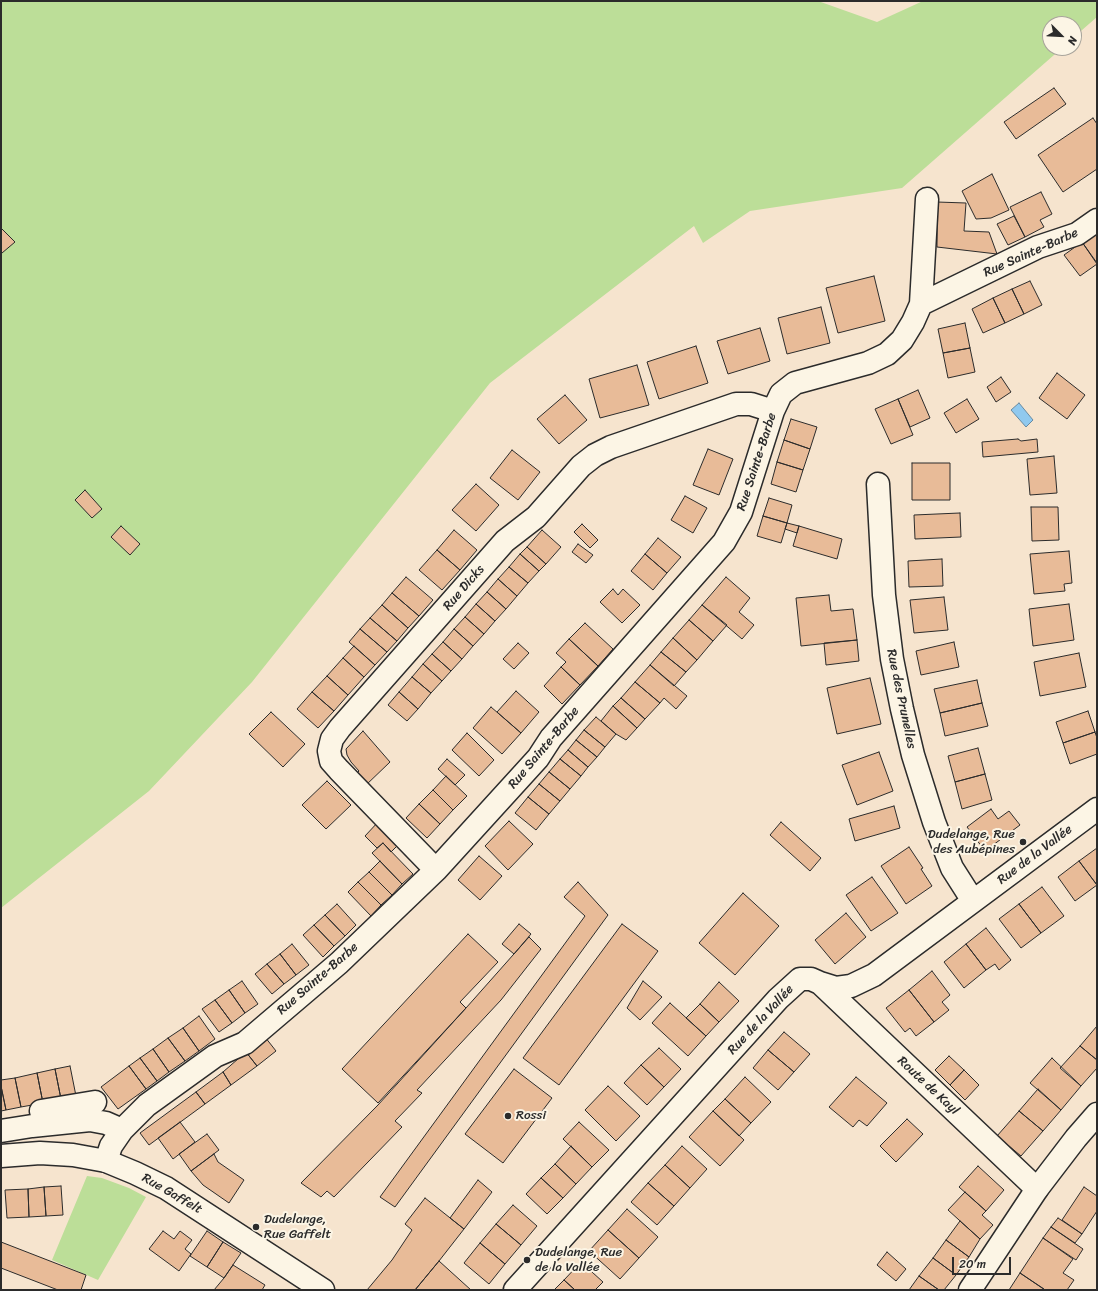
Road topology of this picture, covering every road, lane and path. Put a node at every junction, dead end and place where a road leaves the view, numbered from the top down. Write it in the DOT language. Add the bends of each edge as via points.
graph roads {
  1 [pos="927,199"];
  2 [pos="1097,220"];
  3 [pos="921,304"];
  4 [pos="773,411"];
  5 [pos="878,484"];
  6 [pos="1097,808"];
  7 [pos="436,870"];
  8 [pos="973,901"];
  9 [pos="820,983"];
  10 [pos="95,1102"];
  11 [pos="1097,1114"];
  12 [pos="1,1118"];
  13 [pos="31,1120"];
  14 [pos="122,1130"];
  15 [pos="1,1131"];
  16 [pos="1,1156"];
  17 [pos="106,1161"];
  18 [pos="1037,1189"];
  19 [pos="323,1290"];
  20 [pos="515,1290"];
  21 [pos="970,1290"];
  1 -- 3 [label="street, Rue Sainte-Barbe"];
  2 -- 3 [label="street, Rue Sainte-Barbe" via="1076,234 1038,246"];
  3 -- 4 [label="street, Rue Sainte-Barbe" via="902,340 887,354 868,363 795,383 781,394"];
  4 -- 7 [label="street, Rue Sainte-Barbe" via="741,512 724,542 551,738 538,758"];
  4 -- 7 [label="street, Rue Dicks" via="751,404 736,404 611,447 595,455 581,466 536,517 505,541 340,728 332,740 329,751 331,761"];
  5 -- 8 [label="street, Rue des Prunelles" via="884,595 892,659 902,709 934,822 952,868"];
  6 -- 8 [label="street, Rue de la Vallée"];
  7 -- 14 [label="street, Rue Sainte-Barbe" via="338,963 245,1043 216,1056 147,1105"];
  8 -- 9 [label="street, Rue de la Vallée" via="874,975 851,986 836,988"];
  9 -- 18 [label="street, Route de Kayl"];
  9 -- 20 [label="street, Rue de la Vallée" via="811,979 800,979 778,999"];
  10 -- 13 [label="street"];
  11 -- 18 [label="street"];
  12 -- 13 [label="street"];
  13 -- 14 [label="street" via="90,1120"];
  13 -- 15 [label="street"];
  14 -- 17 [label="street, Rue Sainte-Barbe" via="111,1146"];
  16 -- 17 [label="street, Rue Gaffelt" via="40,1153"];
  17 -- 19 [label="street, Rue Gaffelt" via="166,1188"];
  18 -- 21 [label="street"];
}
